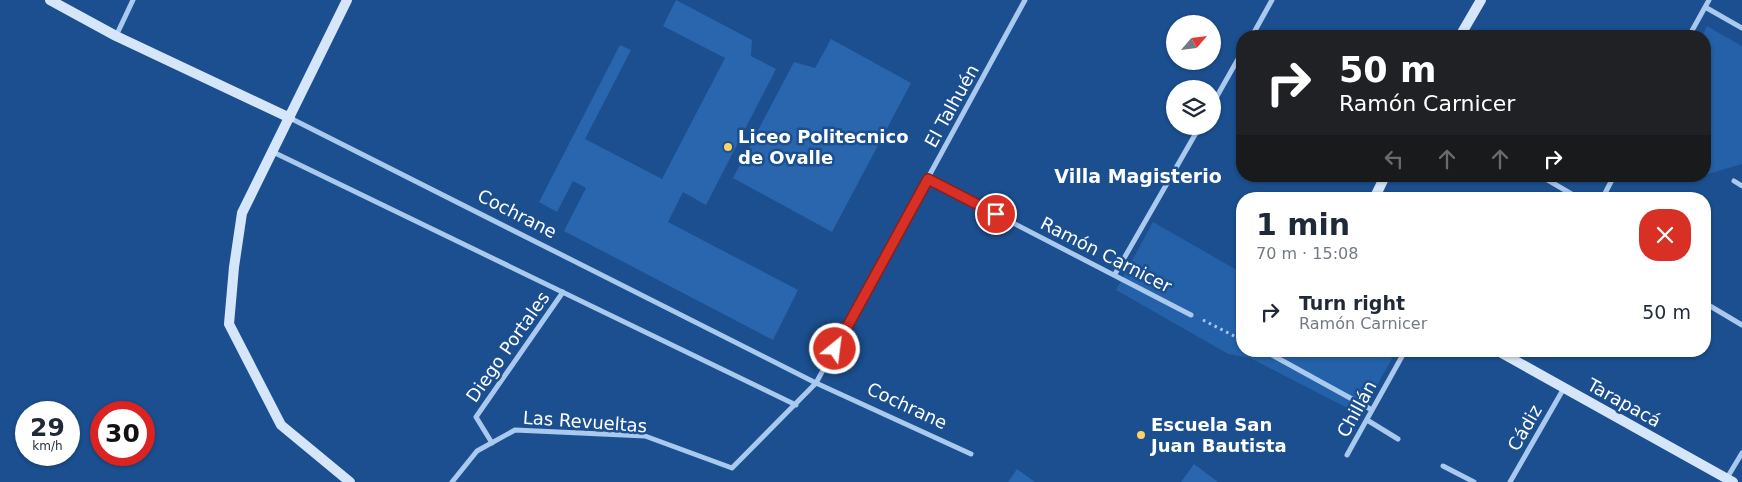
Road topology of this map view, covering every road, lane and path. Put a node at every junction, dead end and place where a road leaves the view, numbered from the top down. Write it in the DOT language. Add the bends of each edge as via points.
graph roads {
  1 [pos="50,0"];
  2 [pos="133,0"];
  3 [pos="347,0"];
  4 [pos="1025,0"];
  5 [pos="1272,0"];
  6 [pos="1481,0"];
  7 [pos="1709,0"];
  8 [pos="1705,7"];
  9 [pos="1742,28"];
  10 [pos="1255,30"];
  11 [pos="1464,30"];
  12 [pos="1692,30"];
  13 [pos="116,36"];
  14 [pos="1236,62"];
  15 [pos="1221,88"];
  16 [pos="290,118"];
  17 [pos="1195,135"];
  18 [pos="273,152"];
  19 [pos="928,179"];
  20 [pos="1734,181"];
  21 [pos="1551,182"];
  22 [pos="1742,186"];
  23 [pos="1568,192"];
  24 [pos="1115,274"];
  25 [pos="563,292"];
  26 [pos="1711,307"];
  27 [pos="1191,314"];
  28 [pos="1742,325"];
  29 [pos="1236,337"];
  30 [pos="1276,357"];
  31 [pos="1402,357"];
  32 [pos="1509,357"];
  33 [pos="816,383"];
  34 [pos="1564,388"];
  35 [pos="796,405"];
  36 [pos="1372,410"];
  37 [pos="1367,420"];
  38 [pos="1398,439"];
  39 [pos="492,442"];
  40 [pos="1742,453"];
  41 [pos="971,454"];
  42 [pos="1347,455"];
  43 [pos="1443,466"];
  44 [pos="1723,479"];
  45 [pos="350,482"];
  46 [pos="452,482"];
  47 [pos="1474,482"];
  48 [pos="1510,482"];
  1 -- 13 [label="street, Cochrane"];
  2 -- 13 [label="street"];
  3 -- 16 [label="street"];
  4 -- 19 [label="street, El Talhuén"];
  5 -- 10 [label="street"];
  6 -- 11 [label="street"];
  7 -- 8 [label="street"];
  8 -- 9 [label="street"];
  8 -- 12 [label="street"];
  13 -- 16 [label="street, Cochrane"];
  14 -- 15 [label="street"];
  16 -- 18 [label="street"];
  16 -- 33 [label="street, Cochrane"];
  17 -- 24 [label="street"];
  18 -- 25 [label="street"];
  18 -- 45 [label="street" via="242,213 229,324 281,425"];
  19 -- 24 [label="street, Ramón Carnicer"];
  19 -- 33 [label="street, El Talhuén"];
  20 -- 22 [label="street"];
  21 -- 23 [label="street"];
  24 -- 27 [label="street, Ramón Carnicer"];
  25 -- 35 [label="street"];
  25 -- 39 [label="street, Diego Portales" via="476,417"];
  26 -- 28 [label="street"];
  27 -- 29 [label="path"];
  30 -- 36 [label="street"];
  31 -- 36 [label="street, Chillán"];
  32 -- 34 [label="street, Tarapacá"];
  33 -- 35 [label="street, Las Revueltas"];
  33 -- 41 [label="street, Cochrane"];
  34 -- 44 [label="street, Tarapacá"];
  34 -- 48 [label="street, Cádiz"];
  35 -- 39 [label="street, Las Revueltas" via="732,468 645,436 514,430"];
  36 -- 37 [label="street, Chillán"];
  37 -- 38 [label="street"];
  37 -- 42 [label="street, Chillán"];
  39 -- 46 [label="street, Las Revueltas" via="477,451"];
  40 -- 44 [label="street"];
  43 -- 47 [label="street"];
}
